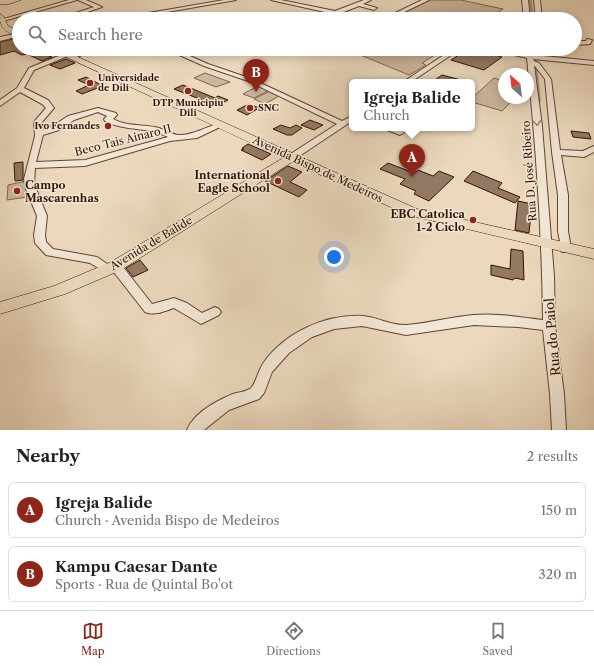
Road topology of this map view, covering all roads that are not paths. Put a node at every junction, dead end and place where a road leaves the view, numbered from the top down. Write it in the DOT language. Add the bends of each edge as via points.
graph roads {
  1 [pos="18,0"];
  2 [pos="74,0"];
  3 [pos="81,0"];
  4 [pos="233,0"];
  5 [pos="279,0"];
  6 [pos="368,0"];
  7 [pos="426,0"];
  8 [pos="526,0"];
  9 [pos="537,0"];
  10 [pos="0,2"];
  11 [pos="9,2"];
  12 [pos="175,2"];
  13 [pos="358,4"];
  14 [pos="180,8"];
  15 [pos="374,8"];
  16 [pos="0,9"];
  17 [pos="25,12"];
  18 [pos="83,12"];
  19 [pos="157,12"];
  20 [pos="332,12"];
  21 [pos="338,12"];
  22 [pos="401,12"];
  23 [pos="527,12"];
  24 [pos="538,12"];
  25 [pos="12,15"];
  26 [pos="1,18"];
  27 [pos="12,30"];
  28 [pos="12,35"];
  29 [pos="0,39"];
  30 [pos="589,40"];
  31 [pos="582,43"];
  32 [pos="69,56"];
  33 [pos="185,56"];
  34 [pos="446,56"];
  35 [pos="530,56"];
  36 [pos="548,56"];
  37 [pos="545,58"];
  38 [pos="594,63"];
  39 [pos="411,79"];
  40 [pos="20,89"];
  41 [pos="0,104"];
  42 [pos="349,120"];
  43 [pos="342,124"];
  44 [pos="218,126"];
  45 [pos="39,134"];
  46 [pos="176,138"];
  47 [pos="594,149"];
  48 [pos="556,152"];
  49 [pos="292,157"];
  50 [pos="31,165"];
  51 [pos="545,244"];
  52 [pos="566,249"];
  53 [pos="594,254"];
  54 [pos="112,268"];
  55 [pos="0,308"];
  56 [pos="215,312"];
  57 [pos="549,326"];
  58 [pos="194,430"];
  59 [pos="559,430"];
  1 -- 11 [label="main road"];
  2 -- 17 [label="street"];
  3 -- 18 [label="street" via="99,7"];
  4 -- 14 [label="street"];
  5 -- 20 [label="street"];
  6 -- 13 [label="street"];
  7 -- 22 [label="street"];
  8 -- 23 [label="street"];
  9 -- 24 [label="street"];
  10 -- 11 [label="main road"];
  11 -- 16 [label="main road" via="10,5"];
  12 -- 14 [label="street"];
  13 -- 15 [label="street"];
  13 -- 21 [label="street"];
  14 -- 19 [label="street"];
  25 -- 26 [label="street"];
  26 -- 27 [label="main road" via="5,27"];
  28 -- 29 [label="street"];
  30 -- 31 [label="street" via="588,43"];
  32 -- 40 [label="street" via="31,69"];
  32 -- 49 [label="main road, Avenida Bispo de Medeiros"];
  33 -- 43 [label="street" via="250,80"];
  34 -- 39 [label="street"];
  35 -- 37 [label="street"];
  35 -- 48 [label="street" via="548,79"];
  35 -- 51 [label="street, Rua D. José Ribeiro, one-way" via="538,126"];
  36 -- 37 [label="street"];
  37 -- 38 [label="street"];
  40 -- 41 [label="street"];
  40 -- 45 [label="street" via="49,106 50,110 38,122"];
  42 -- 43 [label="street"];
  43 -- 49 [label="street"];
  44 -- 46 [label="street, Beco Tais Ainaro II" via="194,136"];
  45 -- 46 [label="street" via="56,128 71,118 98,110 113,115 108,119 111,122 163,131"];
  45 -- 50 [label="street"];
  46 -- 50 [label="street, Beco Tais Ainaro II" via="85,163"];
  47 -- 48 [label="street" via="584,154"];
  48 -- 52 [label="street" via="563,195"];
  49 -- 51 [label="main road, Avenida Bispo de Medeiros" via="413,212"];
  49 -- 54 [label="main road, Avenida de Balide"];
  50 -- 54 [label="street" via="30,190 42,215 39,236 44,248 50,252 92,260"];
  51 -- 52 [label="main road, Avenida Bispo de Medeiros"];
  51 -- 57 [label="street, Rua do Paiol"];
  52 -- 53 [label="main road, Avenida Bispo de Medeiros"];
  54 -- 55 [label="main road, Avenida de Balide" via="51,294"];
  54 -- 56 [label="street" via="150,309 174,303 201,318"];
  57 -- 58 [label="street" via="474,320 406,330 361,322 326,326 300,337 278,354 264,373 263,382 256,393 220,408"];
  57 -- 59 [label="street, Rua do Paiol"];
}
